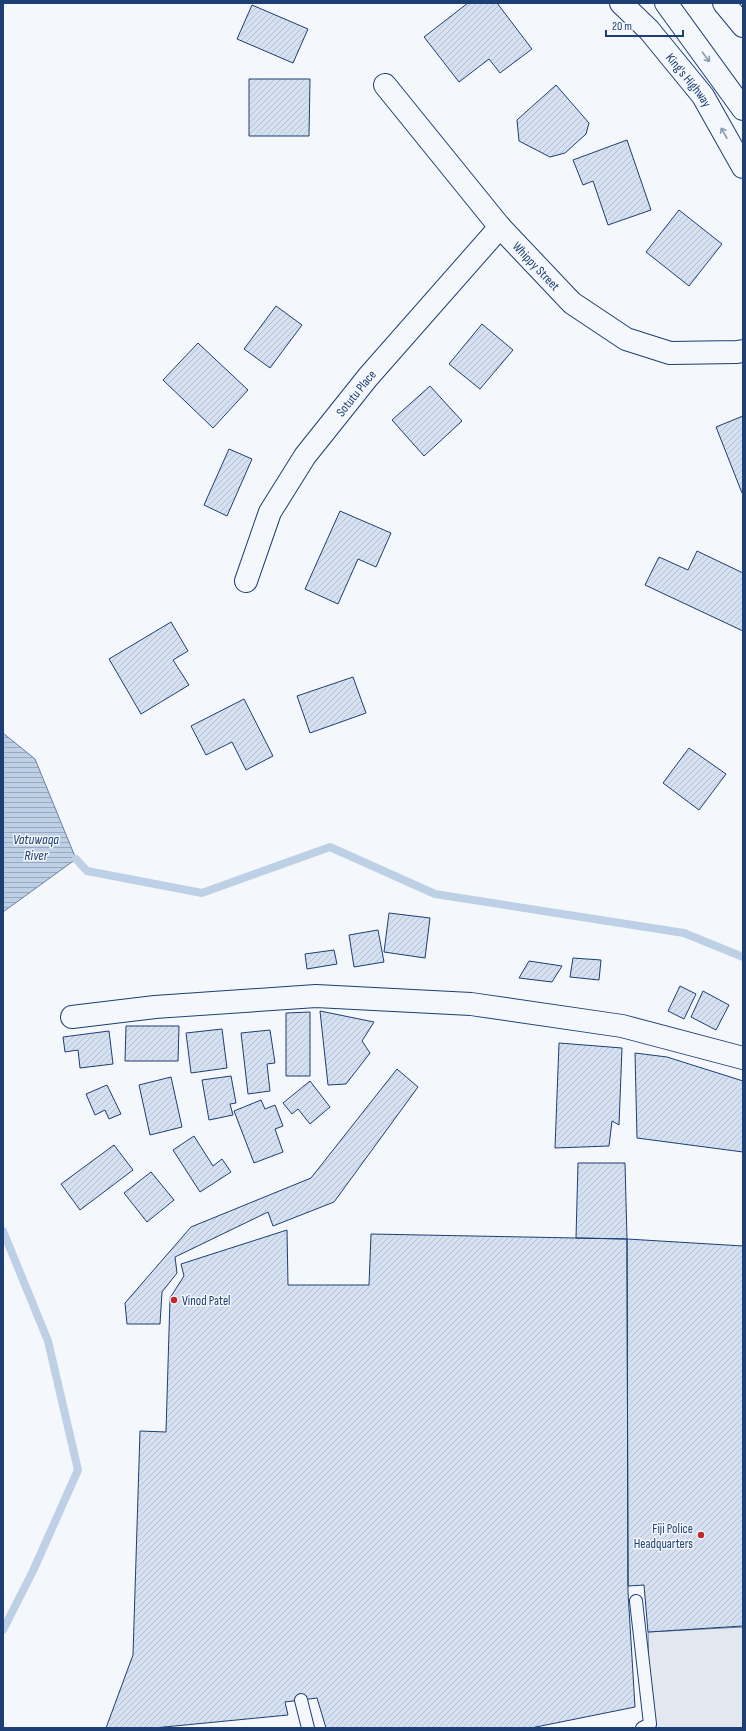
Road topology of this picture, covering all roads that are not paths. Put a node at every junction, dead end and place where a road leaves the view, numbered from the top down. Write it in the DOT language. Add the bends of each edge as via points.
graph roads {
  1 [pos="620,3"];
  2 [pos="666,3"];
  3 [pos="724,3"];
  4 [pos="743,26"];
  5 [pos="386,85"];
  6 [pos="743,109"];
  7 [pos="743,167"];
  8 [pos="500,227"];
  9 [pos="743,351"];
  10 [pos="246,581"];
  11 [pos="72,1017"];
  12 [pos="743,1058"];
  13 [pos="636,1601"];
  14 [pos="300,1700"];
  15 [pos="308,1728"];
  16 [pos="642,1728"];
  7 -- 1 [label="main road, King's Highway, one-way" via="703,96 649,30"];
  2 -- 6 [label="main road, one-way"];
  3 -- 4 [label="main road"];
  5 -- 8 [label="main road, Whippy Street"];
  8 -- 9 [label="main road, Whippy Street" via="572,303 626,338 670,353"];
  8 -- 10 [label="main road, Sotutu Place" via="368,377 305,456 270,512"];
  11 -- 12 [label="main road" via="155,1007 316,996 471,1004 622,1026"];
  13 -- 16 [label="lane" via="650,1724"];
  14 -- 15 [label="lane"];
}
